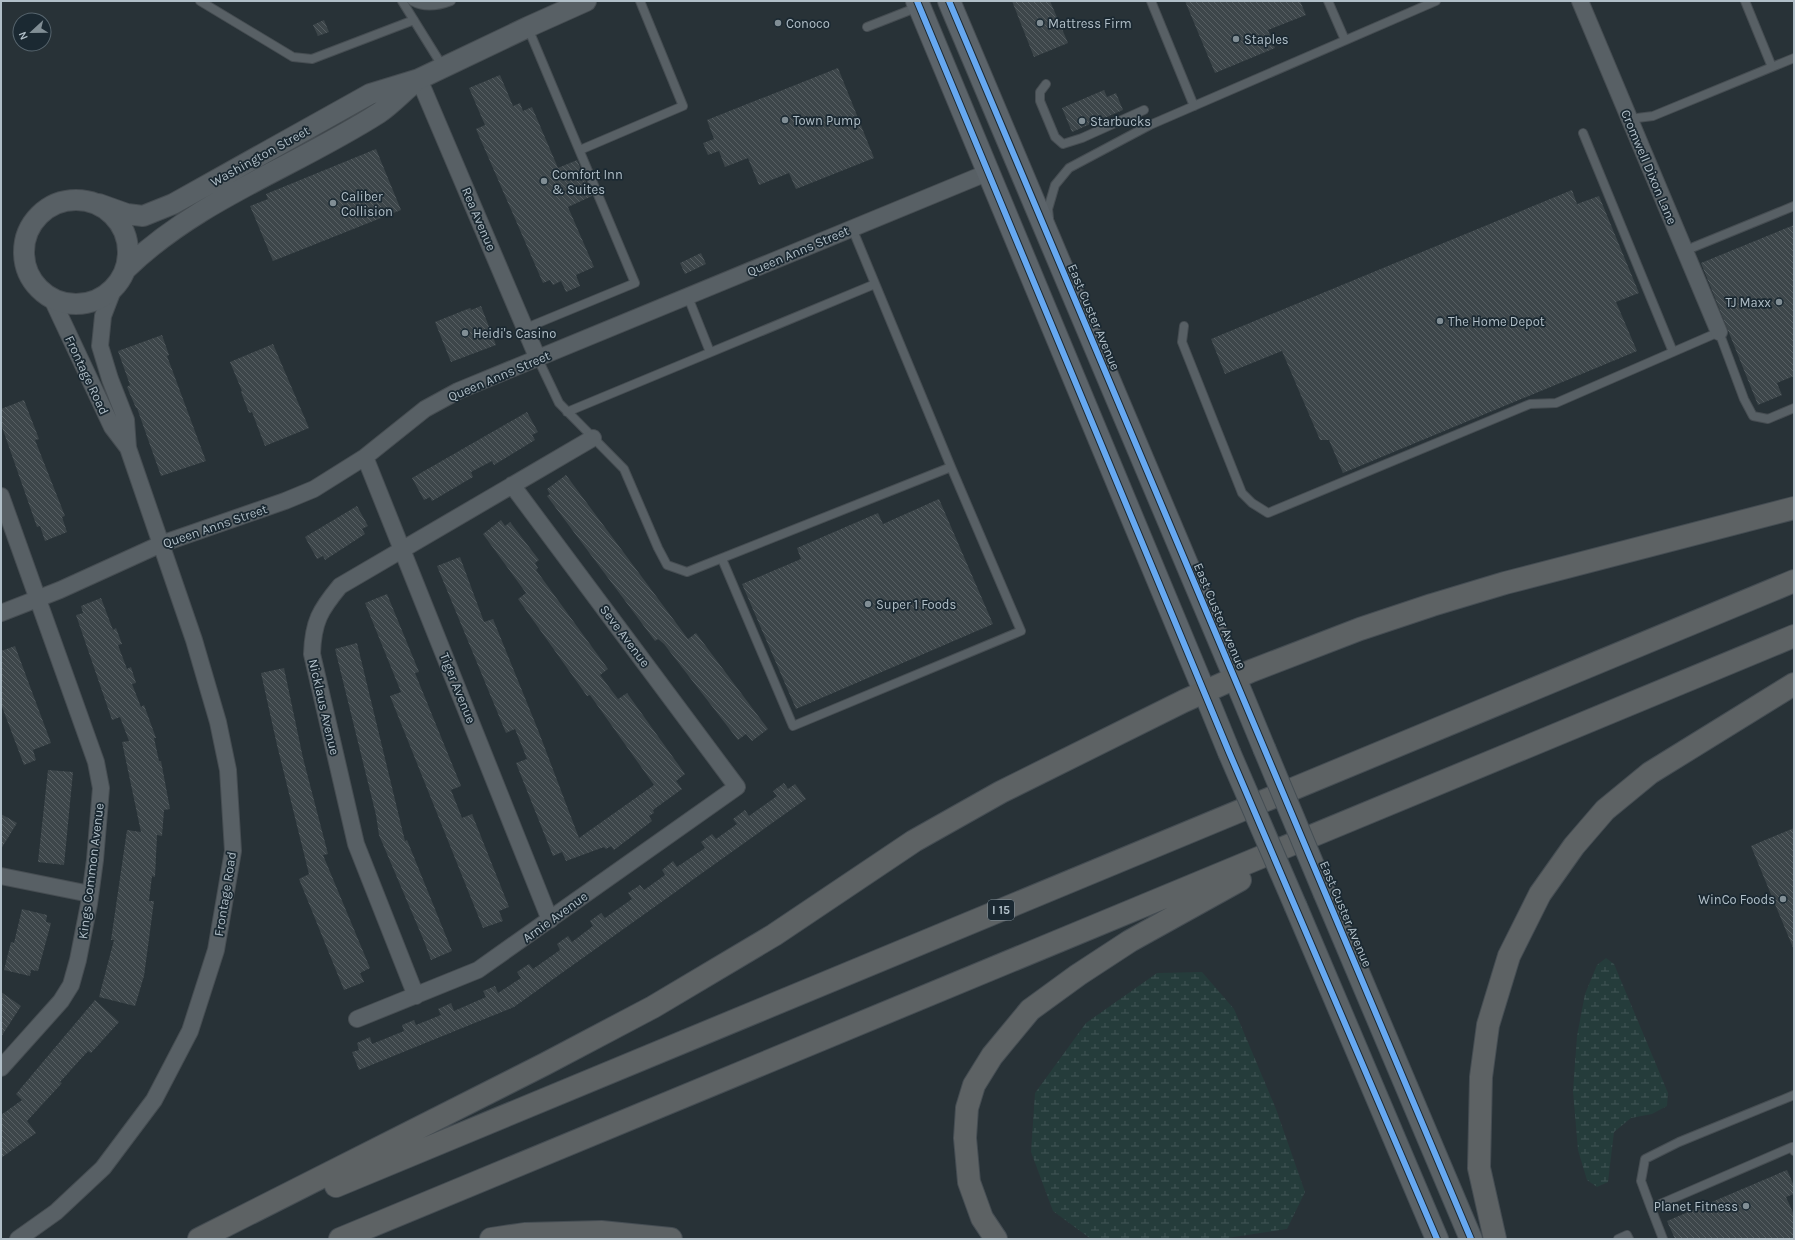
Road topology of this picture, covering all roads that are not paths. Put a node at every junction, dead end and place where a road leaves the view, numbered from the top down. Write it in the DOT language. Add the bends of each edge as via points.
graph roads {
  1 [pos="200,1"];
  2 [pos="402,1"];
  3 [pos="412,1"];
  4 [pos="451,1"];
  5 [pos="586,1"];
  6 [pos="640,1"];
  7 [pos="949,1"];
  8 [pos="1151,1"];
  9 [pos="1328,1"];
  10 [pos="1436,1"];
  11 [pos="1580,1"];
  12 [pos="1745,1"];
  13 [pos="918,4"];
  14 [pos="414,20"];
  15 [pos="528,27"];
  16 [pos="867,27"];
  17 [pos="1345,40"];
  18 [pos="1794,58"];
  19 [pos="443,67"];
  20 [pos="1772,67"];
  21 [pos="420,79"];
  22 [pos="1046,84"];
  23 [pos="1194,106"];
  24 [pos="1144,110"];
  25 [pos="1629,119"];
  26 [pos="1583,133"];
  27 [pos="580,150"];
  28 [pos="989,172"];
  29 [pos="99,204"];
  30 [pos="1794,206"];
  31 [pos="852,228"];
  32 [pos="1053,250"];
  33 [pos="1684,251"];
  34 [pos="126,269"];
  35 [pos="875,284"];
  36 [pos="113,290"];
  37 [pos="688,297"];
  38 [pos="52,299"];
  39 [pos="1184,326"];
  40 [pos="526,328"];
  41 [pos="1719,332"];
  42 [pos="710,352"];
  43 [pos="1672,352"];
  44 [pos="538,359"];
  45 [pos="1794,408"];
  46 [pos="567,412"];
  47 [pos="593,438"];
  48 [pos="128,448"];
  49 [pos="365,457"];
  50 [pos="951,467"];
  51 [pos="512,485"];
  52 [pos="1,496"];
  53 [pos="1794,508"];
  54 [pos="161,544"];
  55 [pos="403,549"];
  56 [pos="722,559"];
  57 [pos="1794,581"];
  58 [pos="38,599"];
  59 [pos="1,613"];
  60 [pos="1794,636"];
  61 [pos="1235,678"];
  62 [pos="1794,684"];
  63 [pos="1205,693"];
  64 [pos="738,787"];
  65 [pos="1390,804"];
  66 [pos="1,876"];
  67 [pos="90,894"];
  68 [pos="550,920"];
  69 [pos="416,996"];
  70 [pos="358,1019"];
  71 [pos="4,1060"];
  72 [pos="1794,1095"];
  73 [pos="1794,1151"];
  74 [pos="1651,1208"];
  75 [pos="18,1239"];
  76 [pos="199,1239"];
  77 [pos="207,1239"];
  78 [pos="340,1239"];
  79 [pos="491,1239"];
  80 [pos="671,1239"];
  81 [pos="996,1239"];
  82 [pos="1436,1239"];
  83 [pos="1471,1239"];
  84 [pos="1496,1239"];
  85 [pos="1618,1239"];
  86 [pos="1629,1239"];
  87 [pos="1663,1239"];
  1 -- 14 [label="lane" via="293,57 312,59"];
  2 -- 14 [label="lane"];
  3 -- 4 [label="lane" via="420,6"];
  5 -- 15 [label="street, Washington Street"];
  6 -- 27 [label="lane" via="683,106"];
  7 -- 32 [label="main road, East Custer Avenue"];
  8 -- 23 [label="lane"];
  9 -- 17 [label="lane"];
  10 -- 17 [label="lane"];
  11 -- 25 [label="street, Cromwell Dixon Lane"];
  12 -- 20 [label="lane"];
  13 -- 16 [label="lane"];
  13 -- 28 [label="main road"];
  14 -- 19 [label="lane"];
  15 -- 19 [label="street, Washington Street"];
  15 -- 27 [label="lane"];
  17 -- 23 [label="lane"];
  18 -- 20 [label="lane"];
  19 -- 21 [label="street, Washington Street"];
  20 -- 25 [label="lane" via="1653,116"];
  21 -- 29 [label="street, Washington Street" via="370,94 167,207 143,216 127,214"];
  21 -- 34 [label="street, Washington Street" via="380,113 190,217 149,247"];
  21 -- 40 [label="street, Rea Avenue"];
  22 -- 24 [label="lane" via="1040,92 1040,101 1055,137 1063,144"];
  23 -- 32 [label="lane" via="1150,125 1068,168 1055,185 1048,209"];
  25 -- 33 [label="street, Cromwell Dixon Lane"];
  26 -- 43 [label="lane"];
  27 -- 40 [label="lane" via="635,283"];
  28 -- 31 [label="street, Queen Anns Street"];
  28 -- 63 [label="main road"];
  29 -- 34 [label="street" via="114,215 125,232 129,250"];
  29 -- 38 [label="street" via="83,199 51,205 29,228 24,244 29,276 39,290"];
  30 -- 33 [label="lane"];
  31 -- 35 [label="lane"];
  31 -- 37 [label="street, Queen Anns Street"];
  32 -- 61 [label="main road, East Custer Avenue"];
  33 -- 41 [label="street, Cromwell Dixon Lane"];
  34 -- 36 [label="street"];
  35 -- 42 [label="lane"];
  35 -- 50 [label="lane"];
  36 -- 38 [label="street" via="100,300 84,304 68,304"];
  36 -- 48 [label="street, Frontage Road" via="103,316 100,346 126,420"];
  37 -- 42 [label="lane"];
  37 -- 44 [label="street, Queen Anns Street"];
  38 -- 48 [label="street, Frontage Road" via="112,427"];
  39 -- 43 [label="lane" via="1182,342 1242,493 1268,513 1530,404 1556,403"];
  40 -- 44 [label="street, Rea Avenue"];
  41 -- 43 [label="lane"];
  41 -- 45 [label="lane" via="1753,416 1768,419"];
  42 -- 46 [label="lane"];
  44 -- 46 [label="lane" via="559,403"];
  44 -- 49 [label="street, Queen Anns Street" via="458,391 425,409"];
  46 -- 47 [label="lane"];
  47 -- 51 [label="street, Nicklaus Avenue"];
  47 -- 56 [label="lane" via="624,469 667,565 687,572"];
  48 -- 54 [label="street, Frontage Road"];
  49 -- 54 [label="street, Queen Anns Street" via="314,489"];
  49 -- 55 [label="street, Tiger Avenue"];
  50 -- 56 [label="lane"];
  50 -- 56 [label="lane" via="1021,631 794,726"];
  51 -- 55 [label="street, Nicklaus Avenue"];
  51 -- 64 [label="street, Seve Avenue"];
  52 -- 58 [label="street, Kings Common Avenue"];
  53 -- 61 [label="highway" via="1505,583 1439,603 1353,632"];
  54 -- 58 [label="street, Queen Anns Street"];
  54 -- 75 [label="street, Frontage Road" via="194,640 218,722 228,770 233,851 216,950 190,1031 154,1100 103,1168 56,1212"];
  55 -- 68 [label="street, Tiger Avenue"];
  55 -- 69 [label="street, Nicklaus Avenue" via="356,576 336,591 323,607 313,633 312,654 356,844"];
  57 -- 77 [label="highway, I 15"];
  58 -- 59 [label="street, Queen Anns Street"];
  58 -- 67 [label="street, Kings Common Avenue" via="96,762 101,788"];
  60 -- 65 [label="highway"];
  61 -- 63 [label="highway"];
  61 -- 83 [label="main road, East Custer Avenue, bridge"];
  62 -- 84 [label="highway" via="1650,773 1605,810 1574,846 1540,894 1509,956 1487,1032 1481,1077 1479,1168"];
  63 -- 76 [label="highway" via="1089,747 987,799 914,841 774,935 653,1007"];
  63 -- 82 [label="main road, bridge"];
  64 -- 68 [label="street, Arnie Avenue"];
  65 -- 78 [label="highway"];
  65 -- 81 [label="highway" via="1218,891 1130,941 1030,1010 992,1056 974,1085 967,1108 965,1138 969,1182 982,1218"];
  66 -- 67 [label="street"];
  67 -- 71 [label="street, Kings Common Avenue" via="71,985 61,1000"];
  68 -- 69 [label="street, Arnie Avenue" via="478,970"];
  69 -- 70 [label="street, Arnie Avenue"];
  72 -- 74 [label="lane" via="1679,1142 1646,1159 1641,1181"];
  73 -- 74 [label="lane" via="1792,1147"];
  74 -- 87 [label="lane"];
  79 -- 80 [label="highway" via="525,1234 601,1232"];
  85 -- 86 [label="lane" via="1627,1235"];
}
